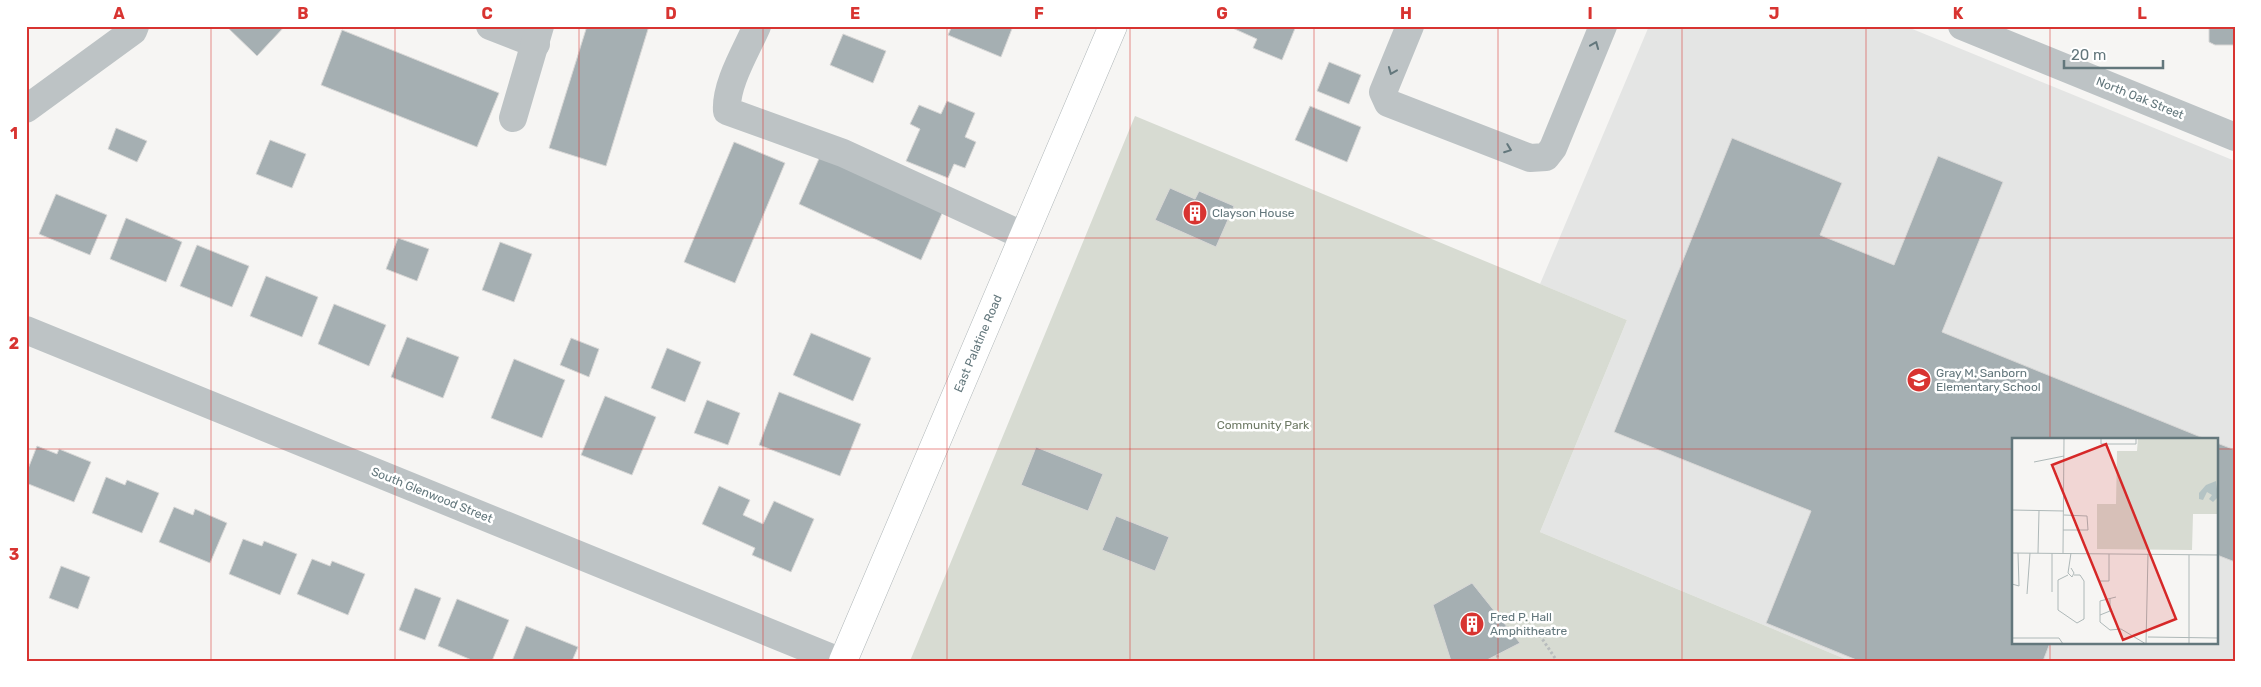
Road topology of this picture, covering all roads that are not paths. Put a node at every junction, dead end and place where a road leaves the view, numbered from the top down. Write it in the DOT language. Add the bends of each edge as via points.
graph roads {
  1 [pos="134,26"];
  2 [pos="490,26"];
  3 [pos="757,26"];
  4 [pos="1114,26"];
  5 [pos="1410,26"];
  6 [pos="1603,26"];
  7 [pos="1962,26"];
  8 [pos="538,35"];
  9 [pos="26,110"];
  10 [pos="513,118"];
  11 [pos="2235,137"];
  12 [pos="1024,236"];
  13 [pos="26,330"];
  14 [pos="838,661"];
  15 [pos="843,661"];
  1 -- 9 [label="street" via="133,31"];
  2 -- 8 [label="street"];
  3 -- 12 [label="street" via="730,87 727,111 843,153"];
  4 -- 12 [label="main road, East Palatine Road"];
  5 -- 6 [label="street, one-way" via="1383,92 1388,103 1530,158 1546,157 1553,148"];
  7 -- 11 [label="street, North Oak Street"];
  8 -- 10 [label="street"];
  12 -- 15 [label="main road, East Palatine Road"];
  13 -- 14 [label="street, South Glenwood Street"];
}
